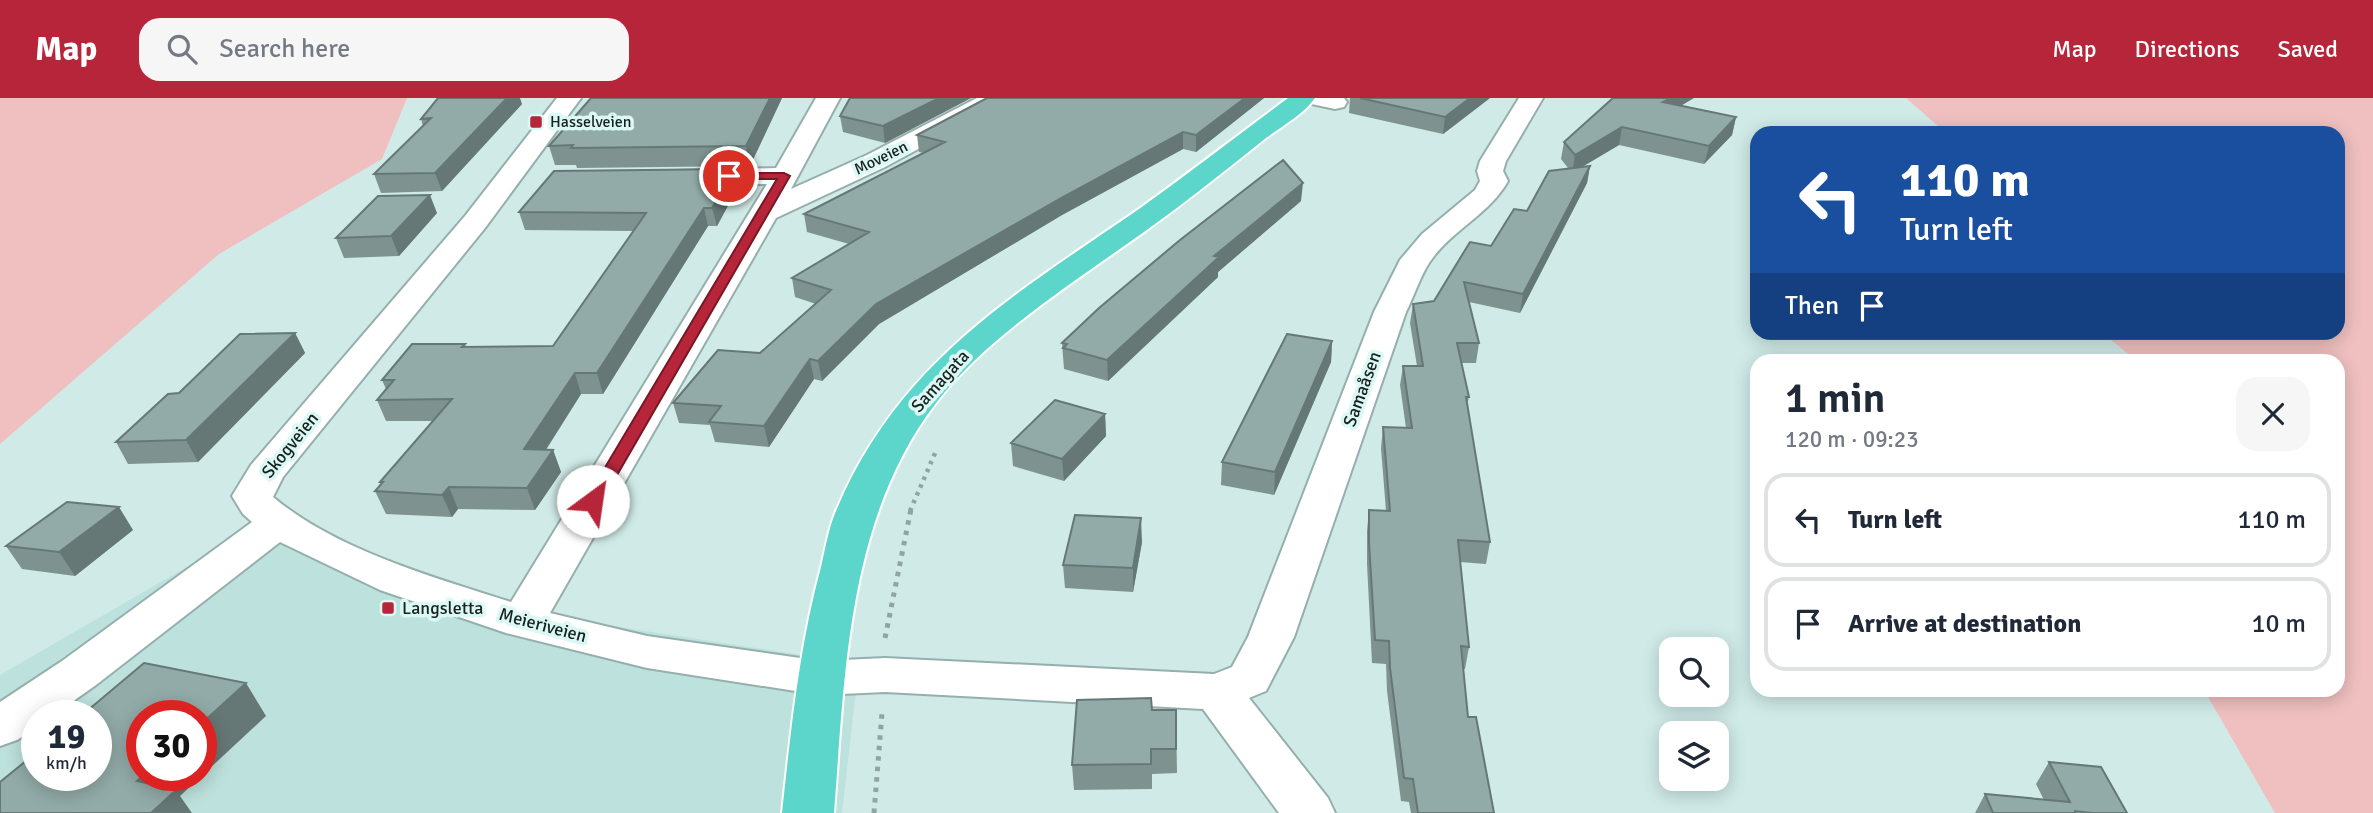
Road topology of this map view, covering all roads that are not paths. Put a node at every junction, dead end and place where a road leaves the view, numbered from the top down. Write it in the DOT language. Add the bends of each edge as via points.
graph roads {
  1 [pos="569,98"];
  2 [pos="828,98"];
  3 [pos="995,98"];
  4 [pos="1531,98"];
  5 [pos="1318,99"];
  6 [pos="784,176"];
  7 [pos="660,177"];
  8 [pos="765,212"];
  9 [pos="278,523"];
  10 [pos="522,622"];
  11 [pos="821,678"];
  12 [pos="1217,692"];
  13 [pos="0,727"];
  14 [pos="808,813"];
  15 [pos="1309,813"];
  1 -- 9 [label="street, Skogveien" via="522,178 265,473 252,496"];
  2 -- 6 [label="street"];
  3 -- 8 [label="street, Moveien" via="876,161"];
  4 -- 12 [label="street, Samaåsen" via="1493,161 1494,181 1486,195 1415,260 1390,312 1271,637 1249,679"];
  5 -- 11 [label="highway, Samagata" via="1021,305 924,394 882,454 854,518"];
  6 -- 7 [label="street"];
  6 -- 8 [label="street"];
  8 -- 10 [label="street"];
  9 -- 10 [label="street, Meieriveien" via="396,580"];
  9 -- 13 [label="street"];
  10 -- 11 [label="street, Meieriveien" via="647,652"];
  11 -- 12 [label="street, Samaåsen" via="885,675"];
  11 -- 14 [label="highway, Samagata"];
  12 -- 15 [label="street"];
}
